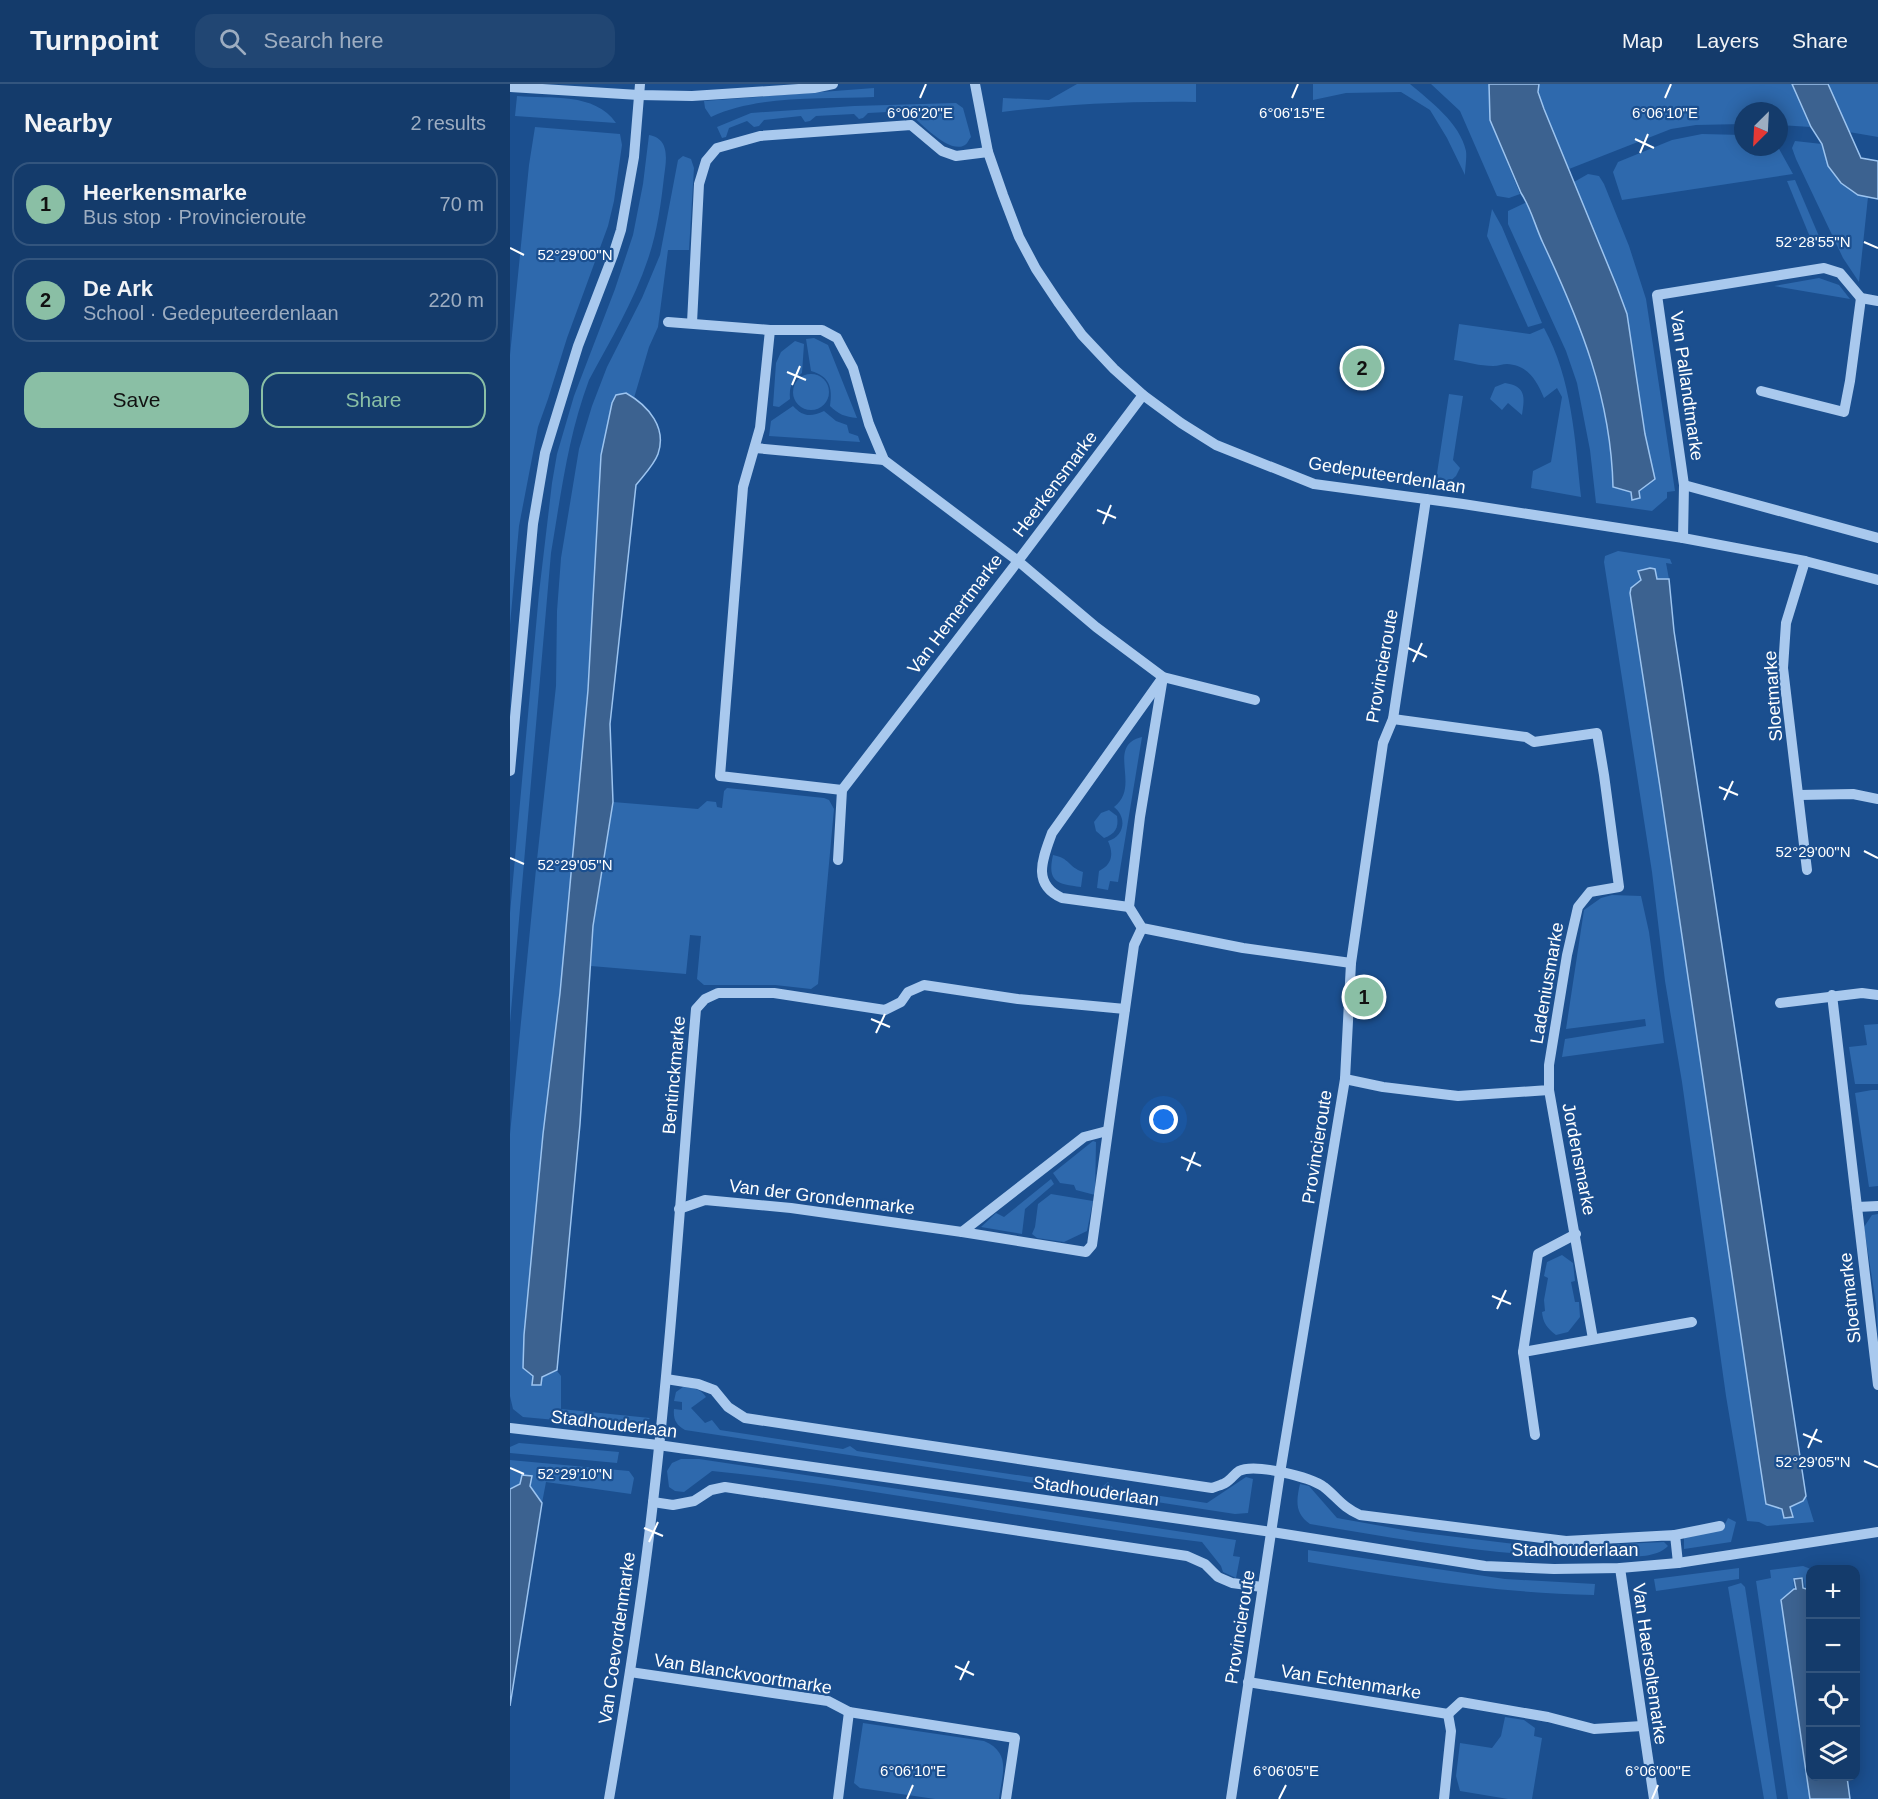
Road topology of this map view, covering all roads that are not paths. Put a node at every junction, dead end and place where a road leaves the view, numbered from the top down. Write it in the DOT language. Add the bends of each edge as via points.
graph roads {
  1 [pos="833,84"];
  2 [pos="975,84"];
  3 [pos="510,87"];
  4 [pos="640,90"];
  5 [pos="988,152"];
  6 [pos="1861,298"];
  7 [pos="1878,301"];
  8 [pos="668,322"];
  9 [pos="692,323"];
  10 [pos="770,330"];
  11 [pos="1761,391"];
  12 [pos="1143,394"];
  13 [pos="755,448"];
  14 [pos="884,460"];
  15 [pos="1684,485"];
  16 [pos="1426,499"];
  17 [pos="1683,538"];
  18 [pos="1878,538"];
  19 [pos="1018,561"];
  20 [pos="1805,561"];
  21 [pos="1878,580"];
  22 [pos="1163,677"];
  23 [pos="1255,700"];
  24 [pos="1393,719"];
  25 [pos="510,771"];
  26 [pos="842,790"];
  27 [pos="1799,795"];
  28 [pos="1878,799"];
  29 [pos="838,860"];
  30 [pos="1807,870"];
  31 [pos="1129,907"];
  32 [pos="1142,928"];
  33 [pos="1352,963"];
  34 [pos="1832,995"];
  35 [pos="1878,995"];
  36 [pos="1779,1003"];
  37 [pos="1125,1009"];
  38 [pos="1345,1079"];
  39 [pos="1550,1090"];
  40 [pos="1107,1131"];
  41 [pos="1878,1206"];
  42 [pos="1857,1207"];
  43 [pos="679,1209"];
  44 [pos="962,1232"];
  45 [pos="1576,1234"];
  46 [pos="1692,1322"];
  47 [pos="1593,1339"];
  48 [pos="1523,1352"];
  49 [pos="666,1379"];
  50 [pos="1878,1385"];
  51 [pos="510,1428"];
  52 [pos="1535,1436"];
  53 [pos="658,1445"];
  54 [pos="1280,1473"];
  55 [pos="653,1502"];
  56 [pos="1720,1526"];
  57 [pos="1878,1532"];
  58 [pos="1272,1533"];
  59 [pos="1675,1534"];
  60 [pos="1678,1563"];
  61 [pos="1620,1568"];
  62 [pos="1262,1587"];
  63 [pos="630,1672"];
  64 [pos="1248,1682"];
  65 [pos="849,1712"];
  66 [pos="1448,1714"];
  67 [pos="1642,1726"];
  68 [pos="609,1799"];
  69 [pos="838,1799"];
  70 [pos="1006,1799"];
  71 [pos="1231,1799"];
  72 [pos="1444,1799"];
  73 [pos="1654,1799"];
  1 -- 4 [label="street" via="692,96"];
  2 -- 5 [label="street, Gedeputeerdenlaan"];
  3 -- 4 [label="street"];
  4 -- 25 [label="street" via="634,157 621,230 578,346 545,453 533,524"];
  5 -- 9 [label="street" via="956,156 942,151 911,125 760,136 717,148 706,160 699,184"];
  5 -- 12 [label="street, Gedeputeerdenlaan" via="1019,237 1036,269 1082,335"];
  6 -- 7 [label="street"];
  6 -- 11 [label="street" via="1844,412"];
  6 -- 15 [label="street, Van Pallandtmarke" via="1840,273 1824,268 1657,295"];
  8 -- 9 [label="street"];
  9 -- 10 [label="street"];
  10 -- 13 [label="street"];
  10 -- 14 [label="street" via="822,330 837,338 853,368"];
  12 -- 16 [label="street, Gedeputeerdenlaan" via="1216,445 1314,484"];
  12 -- 19 [label="street, Heerkensmarke"];
  13 -- 14 [label="street"];
  13 -- 26 [label="street" via="743,488 720,776"];
  14 -- 19 [label="street, Van Hemertmarke"];
  15 -- 17 [label="street"];
  15 -- 18 [label="street"];
  16 -- 17 [label="street, Gedeputeerdenlaan"];
  16 -- 24 [label="street, Provincieroute"];
  17 -- 20 [label="street, Gedeputeerdenlaan"];
  19 -- 22 [label="street, Heerkensmarke"];
  19 -- 26 [label="street, Van Hemertmarke"];
  20 -- 21 [label="street, Gedeputeerdenlaan"];
  20 -- 27 [label="street, Sloetmarke" via="1786,623 1783,668"];
  22 -- 23 [label="street, Heerkensmarke"];
  22 -- 31 [label="street"];
  22 -- 31 [label="street" via="1052,833 1042,862 1045,883 1056,895"];
  24 -- 33 [label="street, Provincieroute" via="1383,743"];
  24 -- 39 [label="street, Ladeniusmarke" via="1526,737 1534,742 1597,733 1619,887 1590,892 1578,907 1550,1065"];
  26 -- 29 [label="street"];
  27 -- 28 [label="street" via="1853,794"];
  27 -- 30 [label="street, Sloetmarke"];
  31 -- 32 [label="street"];
  32 -- 33 [label="street" via="1243,948"];
  32 -- 37 [label="street, Van der Grondenmarke" via="1134,945"];
  33 -- 38 [label="street, Provincieroute"];
  34 -- 35 [label="street"];
  34 -- 36 [label="street"];
  34 -- 42 [label="street, Sloetmarke"];
  37 -- 40 [label="street, Van der Grondenmarke"];
  37 -- 43 [label="street, Bentinckmarke" via="1017,999 924,984 885,1010 774,993 711,996 696,1009"];
  38 -- 39 [label="street" via="1458,1096"];
  38 -- 54 [label="street, Provincieroute"];
  39 -- 45 [label="street, Jordensmarke"];
  40 -- 44 [label="street" via="1084,1137"];
  40 -- 44 [label="street, Van der Grondenmarke" via="1092,1245 1086,1252"];
  41 -- 42 [label="street"];
  42 -- 50 [label="street, Sloetmarke"];
  43 -- 44 [label="street, Van der Grondenmarke" via="705,1200"];
  43 -- 49 [label="street, Bentinckmarke"];
  45 -- 47 [label="street, Jordensmarke"];
  45 -- 48 [label="street, Jordensmarke" via="1538,1254"];
  46 -- 47 [label="street"];
  47 -- 48 [label="street"];
  48 -- 52 [label="street, Jordensmarke"];
  49 -- 53 [label="street, Bentinckmarke"];
  49 -- 54 [label="street, Stadhouderlaan" via="714,1390 728,1407 745,1418 1212,1488 1252,1468"];
  51 -- 53 [label="street, Stadhouderlaan"];
  53 -- 55 [label="street, Van Coevordenmarke"];
  53 -- 58 [label="street, Stadhouderlaan"];
  54 -- 58 [label="street, Provincieroute"];
  54 -- 59 [label="street, Stadhouderlaan" via="1323,1486 1347,1510 1360,1515 1566,1541"];
  55 -- 62 [label="street" via="673,1505 694,1501 724,1487 1187,1556 1205,1564 1218,1578"];
  55 -- 63 [label="street, Van Coevordenmarke"];
  56 -- 59 [label="street, Stadhouderlaan"];
  57 -- 60 [label="street, Stadhouderlaan"];
  58 -- 61 [label="street, Stadhouderlaan" via="1485,1566"];
  58 -- 62 [label="street, Provincieroute"];
  59 -- 60 [label="street"];
  60 -- 61 [label="street, Stadhouderlaan"];
  61 -- 67 [label="street, Van Haersoltemarke"];
  62 -- 64 [label="street, Provincieroute"];
  63 -- 65 [label="street, Van Blanckvoortmarke" via="828,1701"];
  63 -- 68 [label="street, Van Coevordenmarke"];
  64 -- 66 [label="street, Van Echtenmarke"];
  64 -- 71 [label="street, Provincieroute"];
  65 -- 69 [label="street, Van Blanckvoortmarke"];
  65 -- 70 [label="street, Van Blanckvoortmarke" via="1015,1738"];
  66 -- 67 [label="street" via="1461,1702 1594,1729"];
  66 -- 72 [label="street" via="1451,1731"];
  67 -- 73 [label="street, Van Haersoltemarke"];
}
